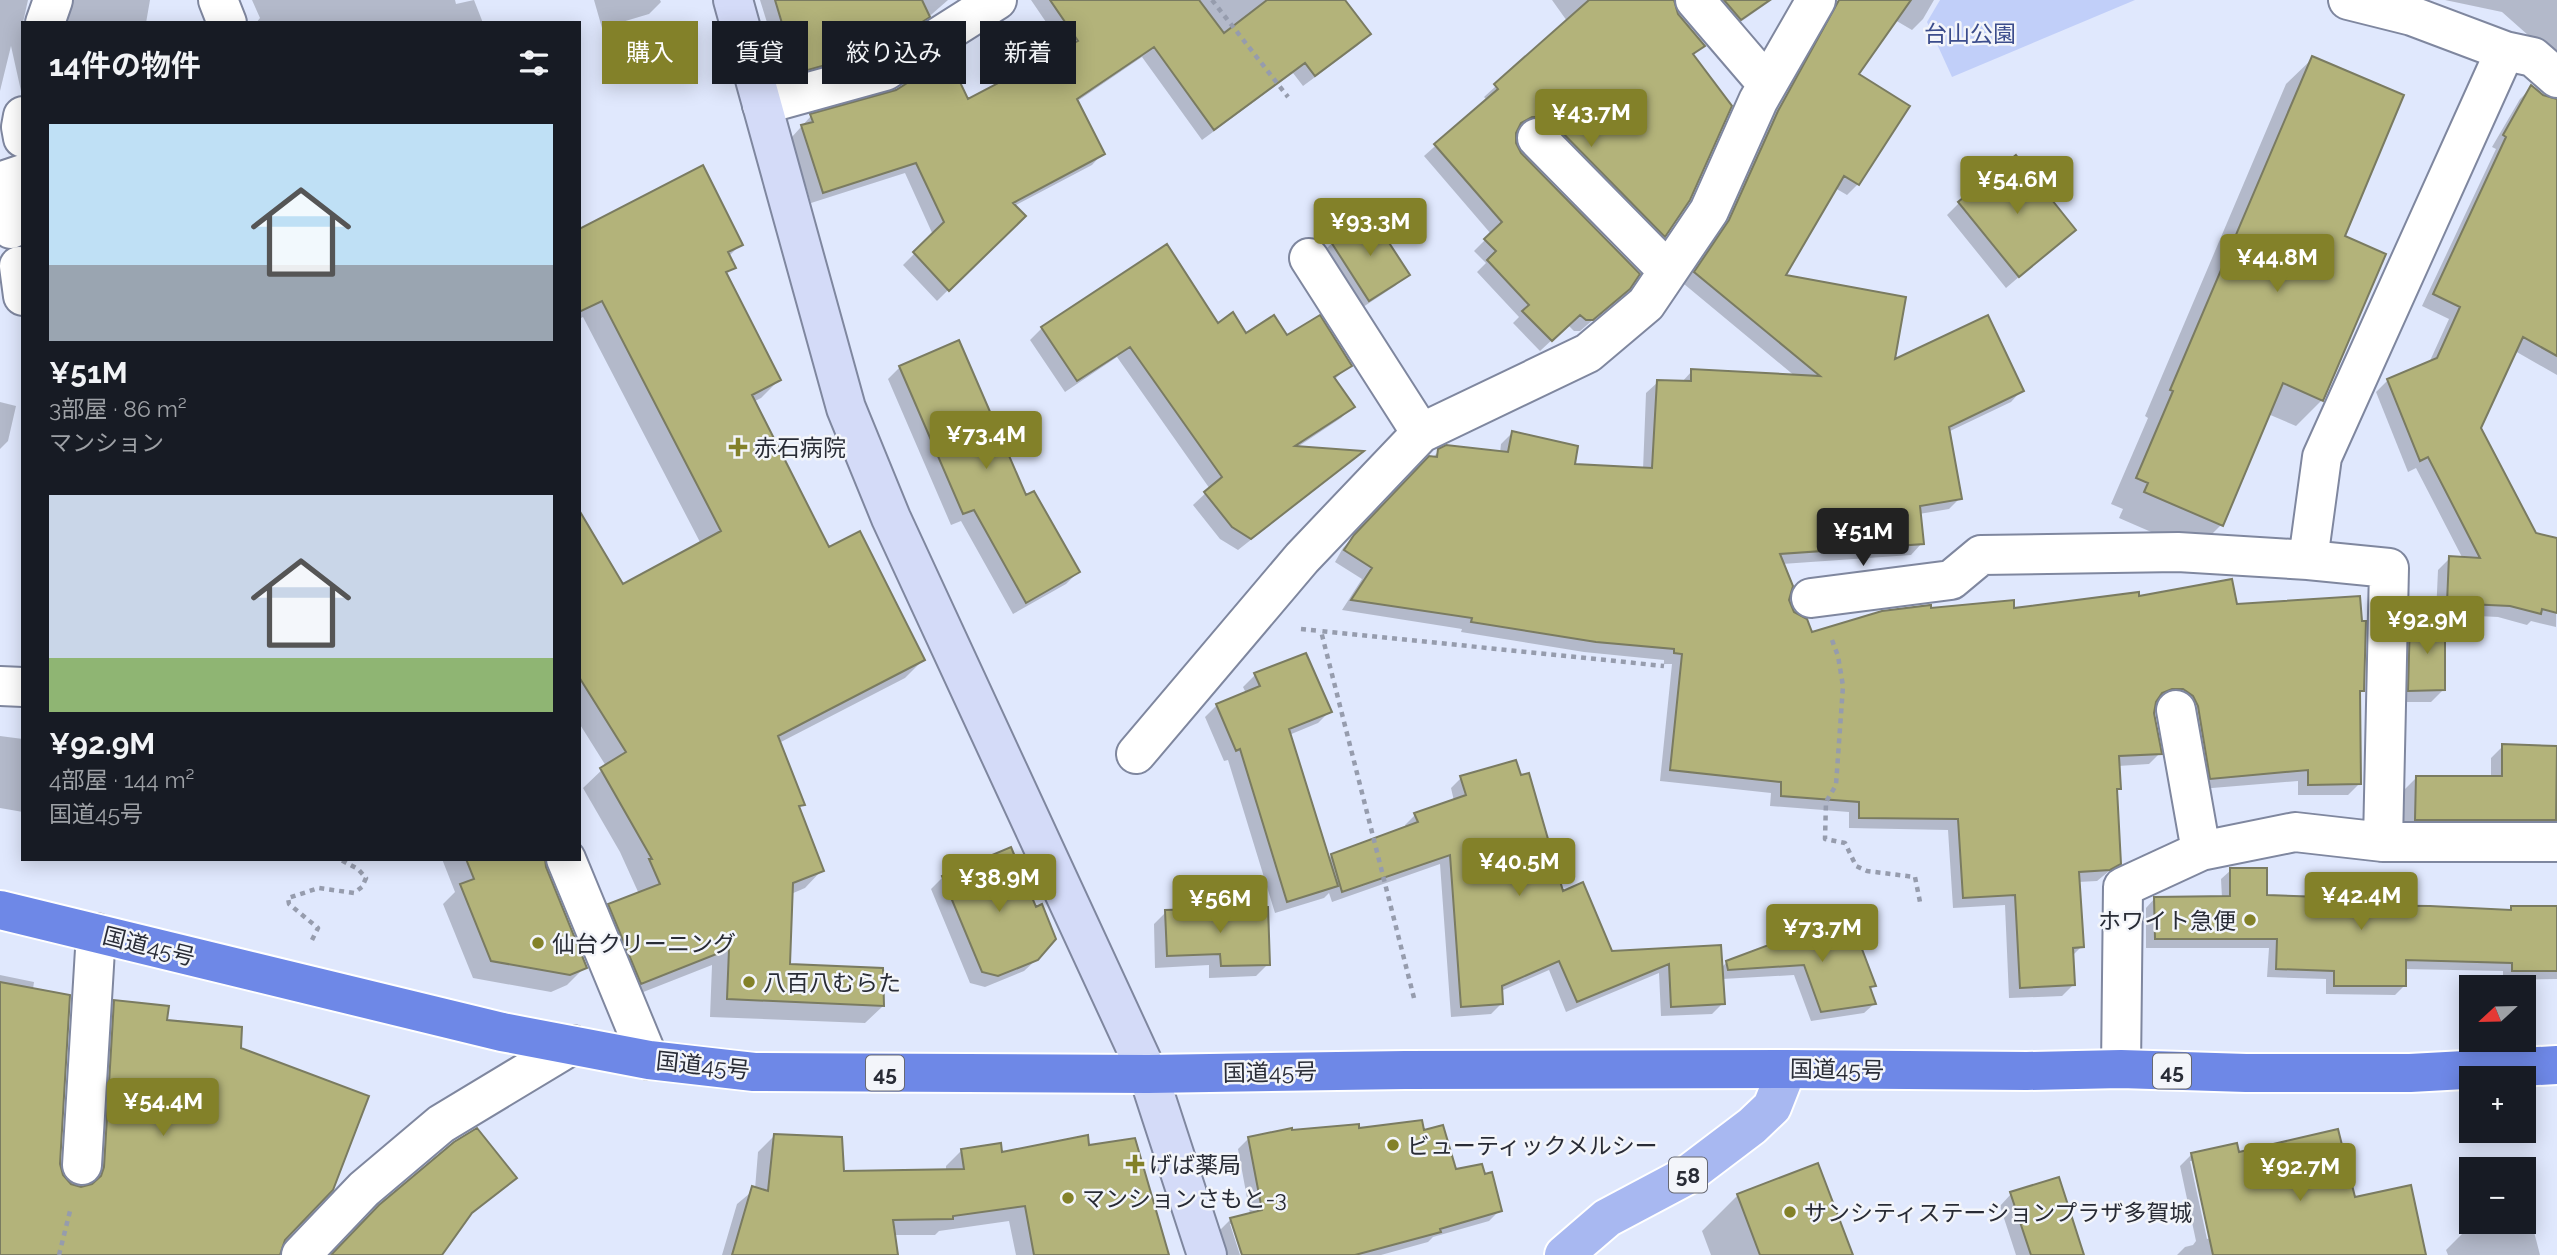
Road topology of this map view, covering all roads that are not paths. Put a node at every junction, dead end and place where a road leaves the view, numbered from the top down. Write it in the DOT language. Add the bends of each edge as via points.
graph roads {
  1 [pos="53,0"];
  2 [pos="218,0"];
  3 [pos="733,0"];
  4 [pos="997,0"];
  5 [pos="1695,0"];
  6 [pos="1816,0"];
  7 [pos="2348,0"];
  8 [pos="46,21"];
  9 [pos="226,21"];
  10 [pos="2505,51"];
  11 [pos="2557,78"];
  12 [pos="1767,84"];
  13 [pos="762,105"];
  14 [pos="1537,138"];
  15 [pos="21,175"];
  16 [pos="11,229"];
  17 [pos="1309,258"];
  18 [pos="1668,271"];
  19 [pos="1421,433"];
  20 [pos="2308,560"];
  21 [pos="1811,598"];
  22 [pos="0,686"];
  23 [pos="21,687"];
  24 [pos="2176,710"];
  25 [pos="1136,754"];
  26 [pos="2383,842"];
  27 [pos="2557,842"];
  28 [pos="2201,851"];
  29 [pos="567,861"];
  30 [pos="0,910"];
  31 [pos="96,933"];
  32 [pos="572,1045"];
  33 [pos="649,1060"];
  34 [pos="2557,1065"];
  35 [pos="1787,1069"];
  36 [pos="2121,1069"];
  37 [pos="1147,1074"];
  38 [pos="82,1166"];
  39 [pos="301,1255"];
  40 [pos="1207,1255"];
  41 [pos="1564,1255"];
  1 -- 8 [label="street"];
  2 -- 9 [label="street"];
  3 -- 13 [label="street"];
  4 -- 13 [label="street" via="885,71"];
  5 -- 12 [label="street"];
  6 -- 12 [label="street"];
  7 -- 10 [label="street" via="2412,16"];
  10 -- 11 [label="street" via="2533,57"];
  10 -- 20 [label="street" via="2322,457"];
  12 -- 18 [label="street" via="1709,211"];
  13 -- 37 [label="street" via="846,408 891,518"];
  14 -- 18 [label="street"];
  15 -- 16 [label="street" via="5,180"];
  17 -- 19 [label="street"];
  18 -- 19 [label="street" via="1646,304 1588,353"];
  19 -- 25 [label="street" via="1302,558"];
  20 -- 21 [label="street" via="2179,552 1981,555 1951,580"];
  20 -- 26 [label="street" via="2389,568"];
  22 -- 23 [label="street"];
  24 -- 28 [label="street"];
  26 -- 27 [label="street"];
  26 -- 28 [label="street" via="2295,832"];
  28 -- 36 [label="street" via="2123,887"];
  29 -- 33 [label="street"];
  30 -- 31 [label="highway, 国道45号 / 45"];
  31 -- 32 [label="highway, 国道45号 / 45"];
  31 -- 38 [label="street"];
  32 -- 33 [label="highway, 国道45号 / 45"];
  32 -- 39 [label="street" via="441,1124 364,1189"];
  33 -- 37 [label="highway, 国道45号 / 45" via="754,1072"];
  34 -- 36 [label="highway, 国道45号 / 45" via="2396,1073"];
  35 -- 36 [label="highway, 国道45号 / 45"];
  35 -- 37 [label="highway, 国道45号 / 45"];
  35 -- 41 [label="main road, 58" via="1772,1107 1752,1126 1686,1176 1607,1218"];
  37 -- 40 [label="street"];
}
